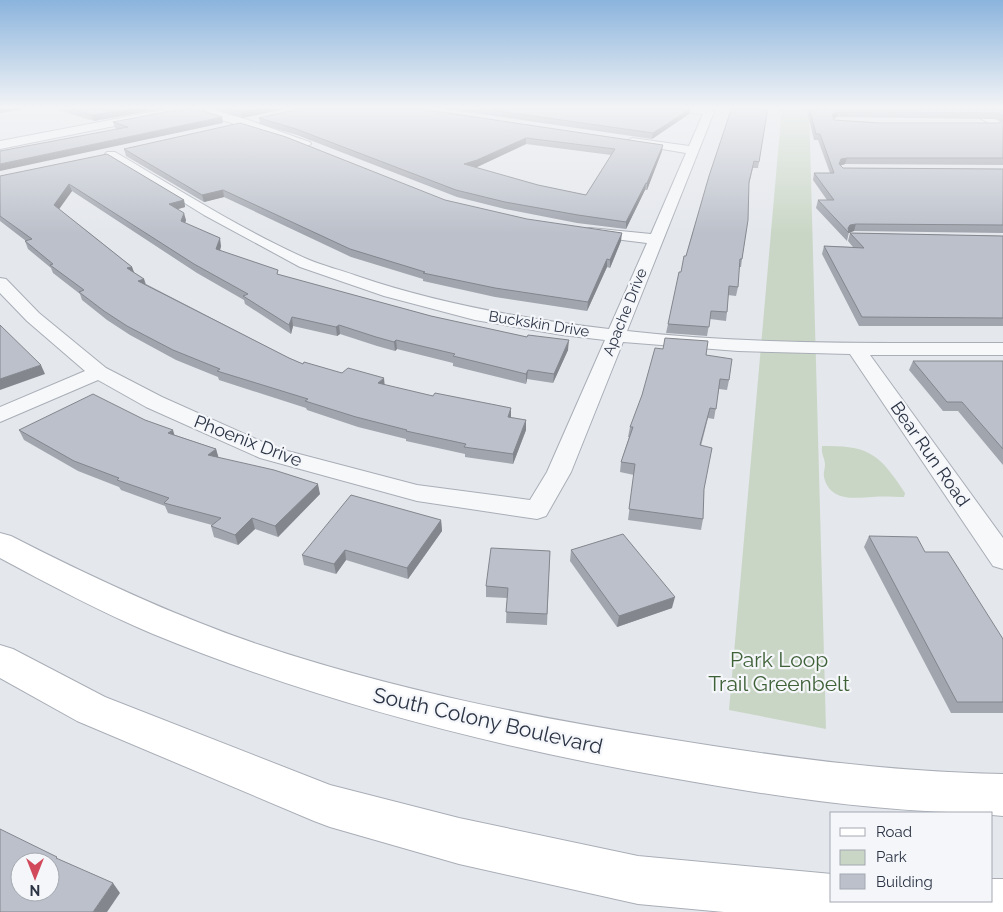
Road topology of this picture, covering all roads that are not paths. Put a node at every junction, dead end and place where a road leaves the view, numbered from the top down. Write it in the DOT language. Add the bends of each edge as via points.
graph roads {
  1 [pos="128,150"];
  2 [pos="689,150"];
  3 [pos="692,150"];
  4 [pos="580,231"];
  5 [pos="655,239"];
  6 [pos="0,282"];
  7 [pos="616,336"];
  8 [pos="1003,349"];
  9 [pos="856,350"];
  10 [pos="99,372"];
  11 [pos="0,415"];
  12 [pos="537,510"];
  13 [pos="0,544"];
  14 [pos="1003,559"];
  15 [pos="0,660"];
  16 [pos="1003,795"];
  17 [pos="830,898"];
  18 [pos="870,902"];
  19 [pos="1003,903"];
  1 -- 7 [label="street, Buckskin Drive" via="106,155 304,263 395,294 452,308"];
  2 -- 3 [label="street"];
  3 -- 5 [label="street, Apache Drive"];
  4 -- 5 [label="street"];
  5 -- 7 [label="street, Apache Drive"];
  6 -- 10 [label="street, Phoenix Drive" via="33,317"];
  7 -- 9 [label="street, Buckskin Drive" via="688,343"];
  7 -- 12 [label="street, Apache Drive" via="559,472"];
  8 -- 9 [label="street, Buckskin Drive"];
  9 -- 14 [label="street, Bear Run Road"];
  10 -- 11 [label="street"];
  10 -- 12 [label="street, Phoenix Drive" via="154,402 268,453 417,493"];
  13 -- 16 [label="main road, South Colony Boulevard" via="108,601 205,641 355,690 462,719 587,746 809,781 955,795"];
  15 -- 17 [label="main road" via="91,708 330,806 459,841 638,880"];
  18 -- 19 [label="main road"];
}
